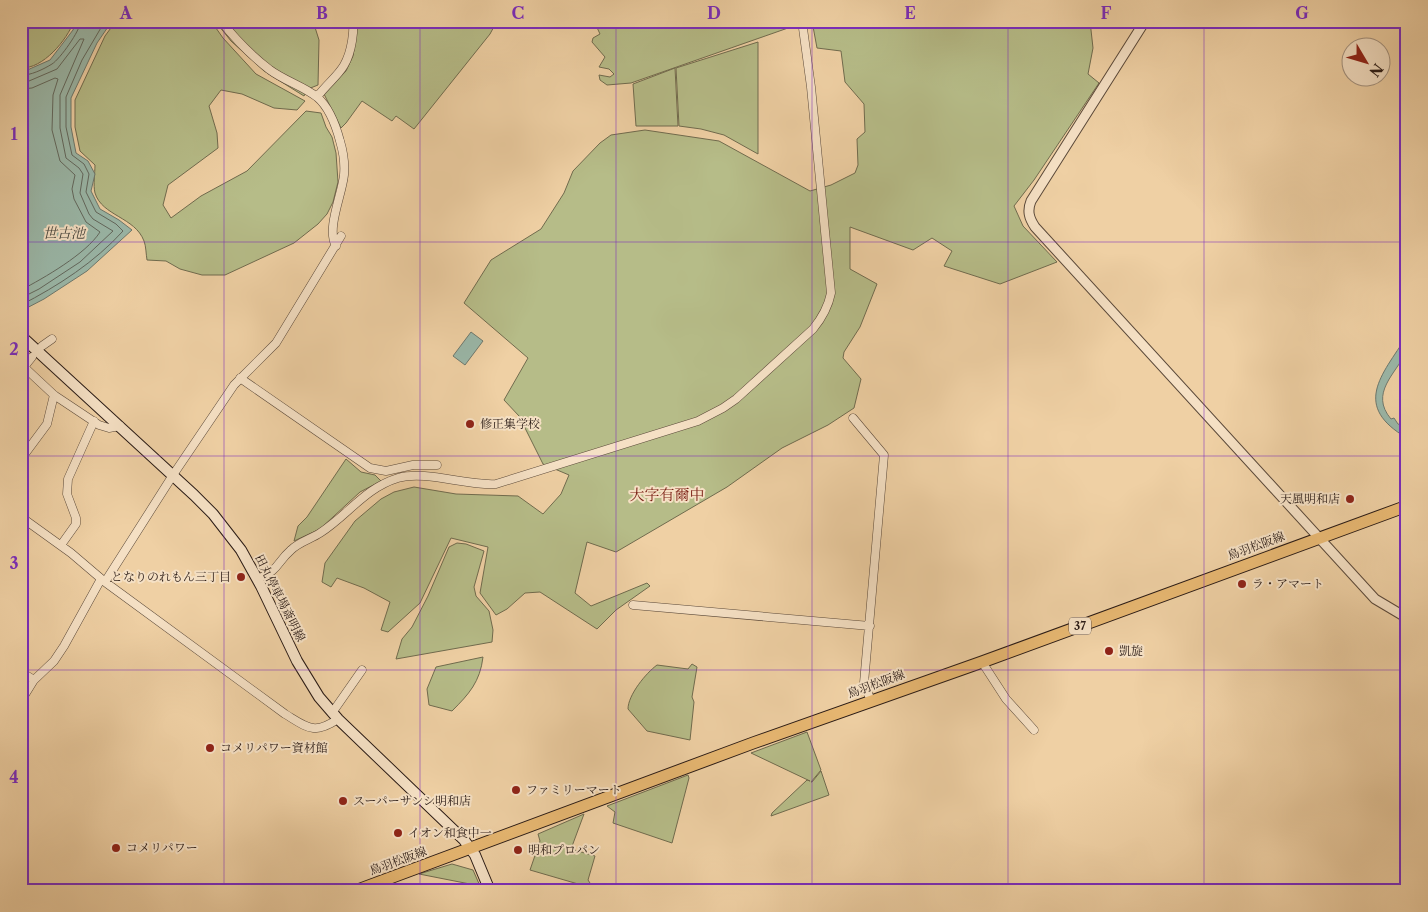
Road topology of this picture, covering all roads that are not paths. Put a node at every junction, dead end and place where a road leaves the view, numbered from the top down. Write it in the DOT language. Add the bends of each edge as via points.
graph roads {
  1 [pos="221,21"];
  2 [pos="353,21"];
  3 [pos="802,21"];
  4 [pos="1145,21"];
  5 [pos="316,97"];
  6 [pos="342,236"];
  7 [pos="336,246"];
  8 [pos="21,336"];
  9 [pos="52,338"];
  10 [pos="42,346"];
  11 [pos="32,357"];
  12 [pos="23,369"];
  13 [pos="240,378"];
  14 [pos="54,395"];
  15 [pos="853,418"];
  16 [pos="94,421"];
  17 [pos="120,426"];
  18 [pos="22,457"];
  19 [pos="437,466"];
  20 [pos="173,475"];
  21 [pos="1407,506"];
  22 [pos="21,517"];
  23 [pos="1319,537"];
  24 [pos="61,545"];
  25 [pos="258,579"];
  26 [pos="103,581"];
  27 [pos="633,605"];
  28 [pos="1407,618"];
  29 [pos="870,626"];
  30 [pos="982,662"];
  31 [pos="362,670"];
  32 [pos="21,672"];
  33 [pos="34,680"];
  34 [pos="21,700"];
  35 [pos="871,701"];
  36 [pos="335,716"];
  37 [pos="1034,730"];
  38 [pos="471,849"];
  39 [pos="355,891"];
  40 [pos="490,891"];
  1 -- 5 [label="street" via="270,70"];
  2 -- 5 [label="street" via="348,58 336,77"];
  3 -- 25 [label="street" via="831,293 823,317 813,329 736,399 698,421 496,484 433,477 398,478 367,494 322,532 292,548 272,572"];
  4 -- 23 [label="street" via="1031,201 1029,217"];
  5 -- 7 [label="street" via="334,124 344,164 332,235"];
  6 -- 7 [label="street"];
  7 -- 13 [label="street" via="276,343"];
  8 -- 17 [label="main road, 田丸停車場斎明線"];
  9 -- 10 [label="street"];
  11 -- 12 [label="street"];
  12 -- 14 [label="street"];
  13 -- 19 [label="street" via="370,468 386,471 413,465"];
  13 -- 20 [label="street"];
  14 -- 16 [label="street"];
  14 -- 18 [label="street" via="47,424"];
  15 -- 29 [label="street" via="884,455"];
  16 -- 17 [label="street" via="105,427"];
  16 -- 24 [label="street" via="68,479 67,494 76,524"];
  17 -- 20 [label="main road, 田丸停車場斎明線"];
  20 -- 25 [label="main road, 田丸停車場斎明線" via="226,529"];
  20 -- 26 [label="street"];
  21 -- 23 [label="main road, 鳥羽松阪線 / 37"];
  22 -- 24 [label="street"];
  23 -- 28 [label="street" via="1374,599"];
  23 -- 30 [label="main road, 鳥羽松阪線 / 37"];
  24 -- 26 [label="street"];
  25 -- 36 [label="main road, 田丸停車場斎明線" via="303,673"];
  26 -- 33 [label="street" via="54,661"];
  26 -- 36 [label="street" via="290,717 315,729 323,728"];
  27 -- 29 [label="street"];
  29 -- 35 [label="street" via="864,684"];
  30 -- 35 [label="main road, 鳥羽松阪線 / 37"];
  30 -- 37 [label="street" via="1006,699"];
  31 -- 36 [label="street"];
  32 -- 33 [label="street"];
  33 -- 34 [label="street"];
  35 -- 38 [label="main road, 鳥羽松阪線 / 37"];
  36 -- 38 [label="main road, 田丸停車場斎明線"];
  38 -- 39 [label="main road, 鳥羽松阪線 / 37"];
  38 -- 40 [label="main road, 田丸停車場斎明線"];
}
